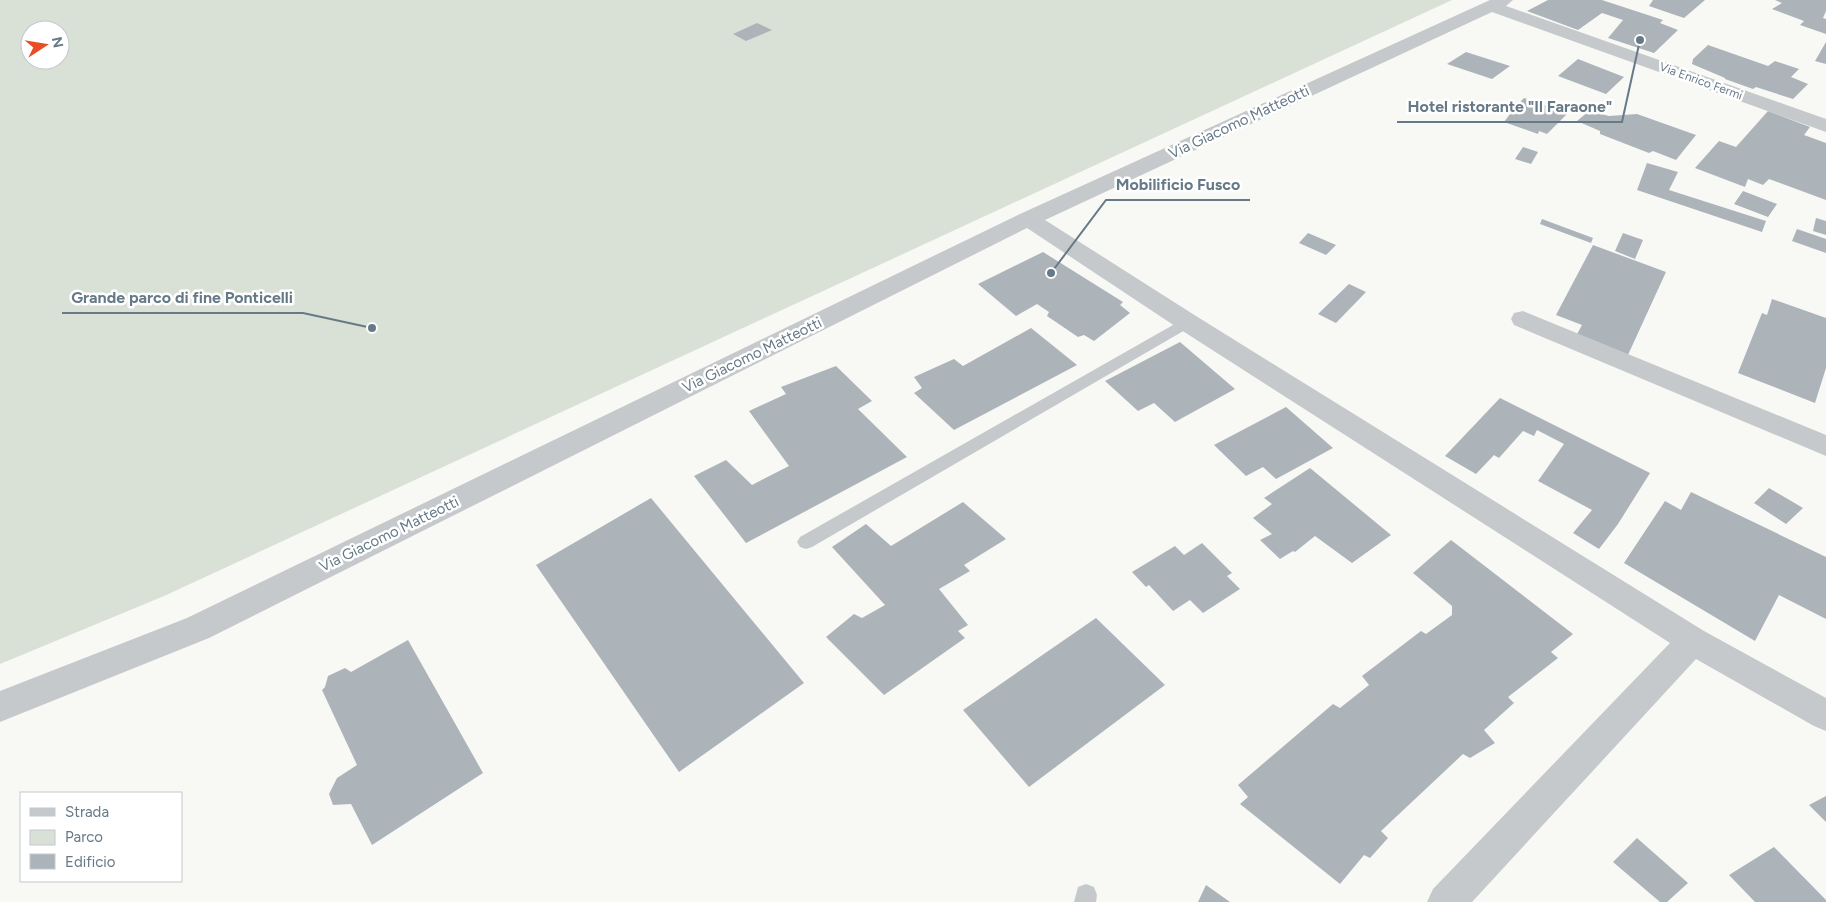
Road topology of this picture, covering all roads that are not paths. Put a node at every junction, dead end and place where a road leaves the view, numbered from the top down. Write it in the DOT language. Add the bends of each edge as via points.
graph roads {
  1 [pos="1498,3"];
  2 [pos="1826,126"];
  3 [pos="1028,219"];
  4 [pos="1524,319"];
  5 [pos="1187,322"];
  6 [pos="1826,446"];
  7 [pos="806,542"];
  8 [pos="1693,641"];
  9 [pos="0,707"];
  10 [pos="1826,715"];
  11 [pos="1446,902"];
  1 -- 2 [label="street, Via Enrico Fermi"];
  1 -- 3 [label="street, Via Giacomo Matteotti"];
  3 -- 5 [label="street"];
  3 -- 9 [label="street, Via Giacomo Matteotti" via="198,628"];
  4 -- 6 [label="street"];
  5 -- 7 [label="lane"];
  5 -- 8 [label="street"];
  8 -- 10 [label="street"];
  8 -- 11 [label="street"];
}
